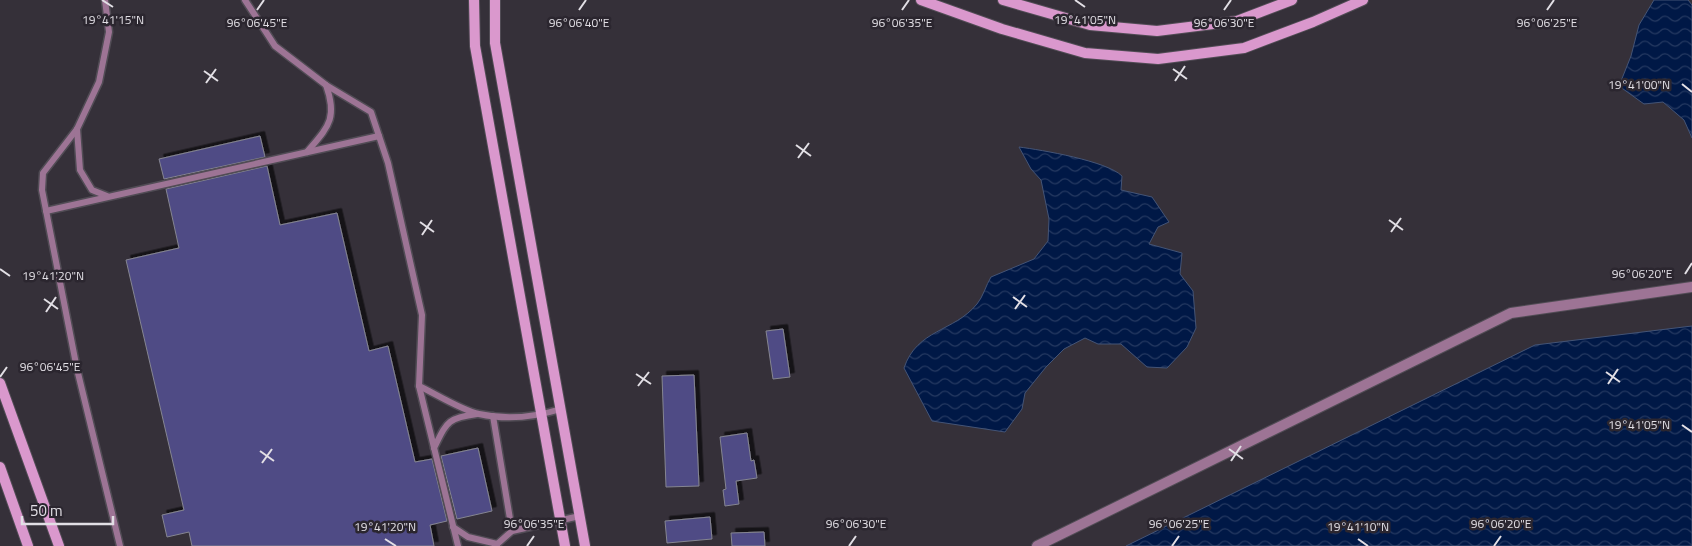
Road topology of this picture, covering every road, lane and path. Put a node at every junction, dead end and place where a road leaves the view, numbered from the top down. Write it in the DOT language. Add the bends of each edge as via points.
graph roads {
  1 [pos="105,0"];
  2 [pos="245,0"];
  3 [pos="474,0"];
  4 [pos="495,0"];
  5 [pos="921,0"];
  6 [pos="1003,0"];
  7 [pos="1292,0"];
  8 [pos="1362,0"];
  9 [pos="326,86"];
  10 [pos="77,129"];
  11 [pos="379,136"];
  12 [pos="307,152"];
  13 [pos="107,196"];
  14 [pos="46,211"];
  15 [pos="1692,287"];
  16 [pos="0,383"];
  17 [pos="419,386"];
  18 [pos="561,410"];
  19 [pos="478,414"];
  20 [pos="542,415"];
  21 [pos="493,416"];
  22 [pos="434,448"];
  23 [pos="0,467"];
  24 [pos="580,516"];
  25 [pos="561,521"];
  26 [pos="453,527"];
  27 [pos="512,531"];
  28 [pos="496,545"];
  29 [pos="28,546"];
  30 [pos="59,546"];
  31 [pos="120,546"];
  32 [pos="458,546"];
  33 [pos="565,546"];
  34 [pos="585,546"];
  35 [pos="1036,546"];
  1 -- 10 [label="lane" via="109,32 99,82"];
  2 -- 9 [label="lane" via="276,46"];
  3 -- 20 [label="street" via="474,46"];
  4 -- 18 [label="street" via="495,43"];
  5 -- 8 [label="street" via="1002,29 1085,53 1158,59 1244,48"];
  6 -- 7 [label="street" via="1090,25 1157,31 1237,20"];
  9 -- 11 [label="lane" via="371,112"];
  9 -- 12 [label="lane" via="332,104 328,127"];
  10 -- 13 [label="lane" via="80,170 92,190"];
  10 -- 14 [label="lane" via="43,173"];
  11 -- 12 [label="lane"];
  11 -- 17 [label="lane" via="422,315"];
  12 -- 13 [label="lane"];
  13 -- 14 [label="lane"];
  14 -- 31 [label="lane" via="77,369"];
  15 -- 35 [label="street" via="1511,313"];
  16 -- 30 [label="street"];
  17 -- 19 [label="lane"];
  17 -- 22 [label="lane"];
  18 -- 20 [label="lane"];
  18 -- 24 [label="street"];
  19 -- 21 [label="lane"];
  19 -- 22 [label="lane" via="455,417 444,428"];
  20 -- 21 [label="lane"];
  20 -- 25 [label="street"];
  21 -- 27 [label="lane"];
  22 -- 26 [label="lane"];
  23 -- 29 [label="street"];
  24 -- 25 [label="lane"];
  24 -- 34 [label="street"];
  25 -- 27 [label="lane"];
  25 -- 33 [label="street"];
  26 -- 28 [label="lane" via="468,537"];
  26 -- 32 [label="lane"];
  27 -- 28 [label="lane"];
}
